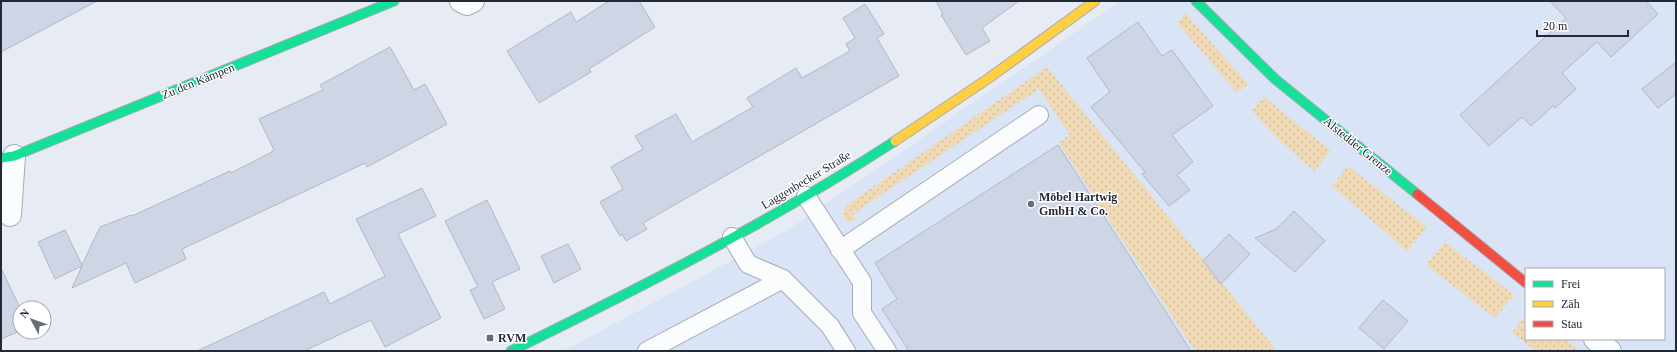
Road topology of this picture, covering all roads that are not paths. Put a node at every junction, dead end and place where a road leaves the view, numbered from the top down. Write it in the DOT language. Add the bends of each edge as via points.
graph roads {
  1 [pos="394,1"];
  2 [pos="461,1"];
  3 [pos="473,1"];
  4 [pos="1095,1"];
  5 [pos="1196,1"];
  6 [pos="1039,115"];
  7 [pos="7,157"];
  8 [pos="806,196"];
  9 [pos="10,215"];
  10 [pos="732,237"];
  11 [pos="840,250"];
  12 [pos="783,279"];
  13 [pos="1525,282"];
  14 [pos="1596,340"];
  15 [pos="511,351"];
  16 [pos="647,351"];
  17 [pos="846,351"];
  18 [pos="887,351"];
  19 [pos="1610,351"];
  1 -- 7 [label="street, Zu den Kämpen"];
  2 -- 3 [label="street" via="467,4"];
  4 -- 8 [label="street, Laggenbecker Straße" via="967,93"];
  5 -- 13 [label="street, Alstedder Grenze" via="1275,79"];
  6 -- 11 [label="lane"];
  7 -- 9 [label="street"];
  8 -- 10 [label="street, Laggenbecker Straße"];
  8 -- 11 [label="lane"];
  10 -- 12 [label="lane" via="748,264"];
  10 -- 15 [label="street, Laggenbecker Straße"];
  11 -- 18 [label="lane" via="862,282 862,313"];
  12 -- 16 [label="lane"];
  12 -- 17 [label="lane" via="830,326"];
  14 -- 19 [label="street"];
}
